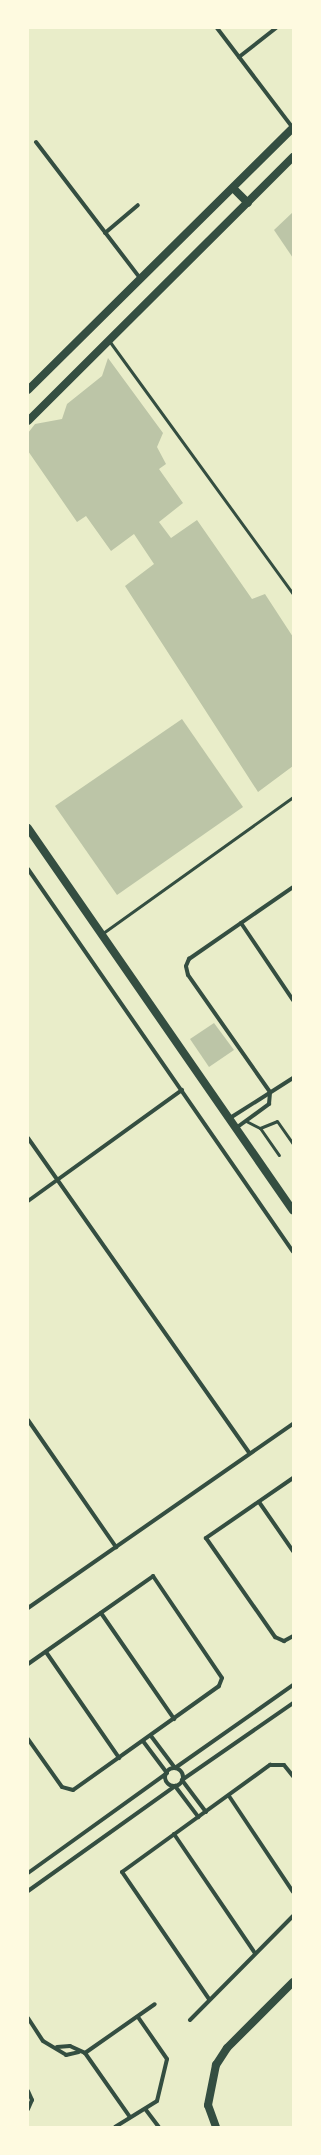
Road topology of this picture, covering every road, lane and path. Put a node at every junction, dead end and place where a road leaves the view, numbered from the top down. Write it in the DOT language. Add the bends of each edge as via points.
graph roads {
  1 [pos="217,28"];
  2 [pos="276,28"];
  3 [pos="239,57"];
  4 [pos="293,128"];
  5 [pos="36,142"];
  6 [pos="293,157"];
  7 [pos="233,188"];
  8 [pos="248,203"];
  9 [pos="138,205"];
  10 [pos="105,233"];
  11 [pos="140,278"];
  12 [pos="110,342"];
  13 [pos="28,390"];
  14 [pos="28,421"];
  15 [pos="293,594"];
  16 [pos="293,797"];
  17 [pos="28,828"];
  18 [pos="28,869"];
  19 [pos="293,887"];
  20 [pos="241,923"];
  21 [pos="101,934"];
  22 [pos="293,1000"];
  23 [pos="293,1078"];
  24 [pos="182,1090"];
  25 [pos="270,1092"];
  26 [pos="230,1119"];
  27 [pos="246,1121"];
  28 [pos="236,1128"];
  29 [pos="260,1128"];
  30 [pos="28,1138"];
  31 [pos="293,1144"];
  32 [pos="279,1155"];
  33 [pos="58,1180"];
  34 [pos="28,1201"];
  35 [pos="293,1210"];
  36 [pos="293,1251"];
  37 [pos="28,1420"];
  38 [pos="293,1424"];
  39 [pos="249,1453"];
  40 [pos="293,1478"];
  41 [pos="259,1502"];
  42 [pos="116,1547"];
  43 [pos="293,1551"];
  44 [pos="28,1608"];
  45 [pos="102,1613"];
  46 [pos="291,1637"];
  47 [pos="46,1652"];
  48 [pos="28,1664"];
  49 [pos="293,1685"];
  50 [pos="293,1703"];
  51 [pos="174,1719"];
  52 [pos="151,1736"];
  53 [pos="28,1739"];
  54 [pos="143,1741"];
  55 [pos="120,1758"];
  56 [pos="175,1768"];
  57 [pos="167,1773"];
  58 [pos="293,1776"];
  59 [pos="182,1780"];
  60 [pos="175,1786"];
  61 [pos="229,1796"];
  62 [pos="206,1812"];
  63 [pos="198,1818"];
  64 [pos="174,1834"];
  65 [pos="28,1873"];
  66 [pos="28,1891"];
  67 [pos="293,1892"];
  68 [pos="293,1916"];
  69 [pos="255,1953"];
  70 [pos="293,1982"];
  71 [pos="210,1999"];
  72 [pos="156,2004"];
  73 [pos="138,2017"];
  74 [pos="28,2018"];
  75 [pos="190,2020"];
  76 [pos="58,2047"];
  77 [pos="79,2052"];
  78 [pos="85,2053"];
  79 [pos="28,2091"];
  80 [pos="28,2109"];
  81 [pos="146,2110"];
  82 [pos="130,2116"];
  83 [pos="115,2127"];
  84 [pos="159,2127"];
  85 [pos="216,2127"];
  1 -- 3 [label="street"];
  2 -- 3 [label="street"];
  3 -- 4 [label="street"];
  4 -- 7 [label="main road"];
  5 -- 10 [label="street"];
  6 -- 8 [label="main road"];
  7 -- 8 [label="main road"];
  7 -- 11 [label="main road"];
  8 -- 12 [label="main road"];
  9 -- 10 [label="street"];
  10 -- 11 [label="street"];
  11 -- 13 [label="main road"];
  12 -- 14 [label="main road"];
  12 -- 15 [label="lane"];
  16 -- 21 [label="lane"];
  17 -- 21 [label="main road"];
  18 -- 24 [label="street"];
  19 -- 20 [label="street"];
  20 -- 22 [label="street"];
  20 -- 25 [label="street" via="189,959 188,975"];
  21 -- 26 [label="main road"];
  23 -- 25 [label="street"];
  24 -- 33 [label="street"];
  24 -- 36 [label="street"];
  25 -- 26 [label="street"];
  25 -- 27 [label="street" via="269,1104"];
  26 -- 28 [label="main road"];
  27 -- 28 [label="street"];
  27 -- 29 [label="lane"];
  28 -- 35 [label="main road"];
  29 -- 31 [label="lane" via="270,1121 277,1121"];
  29 -- 32 [label="lane"];
  30 -- 33 [label="street"];
  33 -- 34 [label="street"];
  33 -- 39 [label="street"];
  37 -- 42 [label="street"];
  38 -- 39 [label="street"];
  39 -- 42 [label="street"];
  40 -- 41 [label="street"];
  41 -- 43 [label="street"];
  41 -- 46 [label="street" via="206,1538 275,1637"];
  42 -- 44 [label="street"];
  45 -- 47 [label="street"];
  45 -- 51 [label="street"];
  45 -- 51 [label="street" via="153,1576 221,1674 219,1686"];
  47 -- 48 [label="street"];
  47 -- 55 [label="street"];
  49 -- 56 [label="street"];
  50 -- 59 [label="street"];
  51 -- 52 [label="street"];
  52 -- 54 [label="street"];
  52 -- 56 [label="street"];
  53 -- 55 [label="street" via="62,1787 70,1791"];
  54 -- 55 [label="street"];
  54 -- 57 [label="street"];
  56 -- 57 [label="street"];
  56 -- 59 [label="street" via="182,1770"];
  57 -- 60 [label="street" via="166,1783"];
  57 -- 65 [label="street"];
  58 -- 61 [label="street" via="281,1763 273,1764"];
  59 -- 60 [label="street"];
  59 -- 62 [label="street"];
  60 -- 63 [label="street"];
  60 -- 66 [label="street"];
  61 -- 62 [label="street"];
  61 -- 67 [label="street"];
  62 -- 63 [label="street"];
  63 -- 64 [label="street"];
  64 -- 69 [label="street"];
  64 -- 71 [label="street" via="122,1872"];
  68 -- 69 [label="street"];
  69 -- 71 [label="street"];
  70 -- 85 [label="main road" via="227,2048 216,2065 208,2105"];
  71 -- 75 [label="street"];
  72 -- 73 [label="street"];
  73 -- 78 [label="street"];
  73 -- 81 [label="street" via="167,2059 157,2101"];
  74 -- 76 [label="street" via="43,2041"];
  76 -- 77 [label="street" via="70,2046"];
  76 -- 77 [label="street" via="69,2055"];
  77 -- 78 [label="street"];
  78 -- 82 [label="street"];
  79 -- 80 [label="street" via="32,2100"];
  81 -- 82 [label="street"];
  81 -- 84 [label="street"];
  82 -- 83 [label="street"];
}
